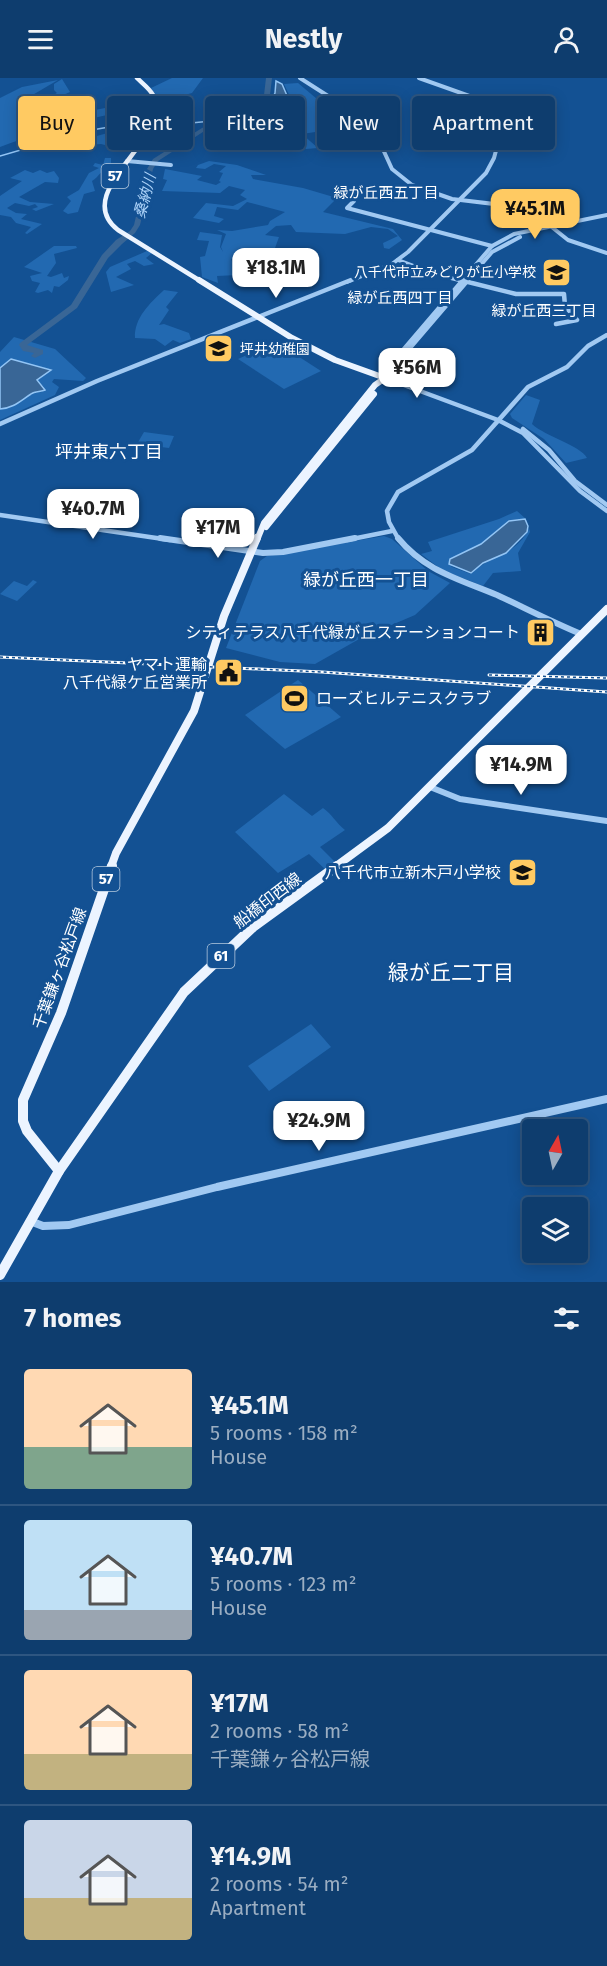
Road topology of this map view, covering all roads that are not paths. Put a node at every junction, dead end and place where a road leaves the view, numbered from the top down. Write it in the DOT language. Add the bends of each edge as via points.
graph roads {
  1 [pos="137,78"];
  2 [pos="300,78"];
  3 [pos="419,78"];
  4 [pos="470,96"];
  5 [pos="495,150"];
  6 [pos="127,161"];
  7 [pos="171,165"];
  8 [pos="460,200"];
  9 [pos="354,201"];
  10 [pos="607,217"];
  11 [pos="552,227"];
  12 [pos="431,229"];
  13 [pos="492,246"];
  14 [pos="607,253"];
  15 [pos="398,260"];
  16 [pos="464,281"];
  17 [pos="259,318"];
  18 [pos="556,324"];
  19 [pos="607,335"];
  20 [pos="385,378"];
  21 [pos="499,419"];
  22 [pos="0,424"];
  23 [pos="607,506"];
  24 [pos="607,511"];
  25 [pos="0,515"];
  26 [pos="392,531"];
  27 [pos="251,552"];
  28 [pos="607,609"];
  29 [pos="581,634"];
  30 [pos="430,787"];
  31 [pos="607,821"];
  32 [pos="607,1099"];
  33 [pos="59,1171"];
  34 [pos="30,1221"];
  35 [pos="0,1275"];
  1 -- 6 [label="main road, 57" via="155,104 154,120"];
  2 -- 8 [label="street" via="364,119 376,134 390,166 402,178 424,190"];
  3 -- 4 [label="street"];
  5 -- 8 [label="street" via="489,169"];
  6 -- 7 [label="street"];
  6 -- 17 [label="main road, 57" via="107,190 108,217 114,226"];
  8 -- 11 [label="street" via="521,206"];
  8 -- 12 [label="street"];
  9 -- 12 [label="street" via="347,208"];
  10 -- 11 [label="street"];
  11 -- 13 [label="street" via="514,234"];
  11 -- 14 [label="street" via="574,244"];
  11 -- 16 [label="street" via="502,244"];
  12 -- 13 [label="street"];
  12 -- 15 [label="street"];
  13 -- 16 [label="street"];
  15 -- 16 [label="street"];
  15 -- 17 [label="street"];
  16 -- 18 [label="street" via="522,294 564,294 565,306 578,318"];
  16 -- 20 [label="street"];
  17 -- 20 [label="main road, 57" via="329,357"];
  17 -- 22 [label="street" via="97,381"];
  19 -- 21 [label="street" via="588,346 567,367 528,387"];
  20 -- 21 [label="street"];
  20 -- 27 [label="main road, 千葉鎌ヶ谷松戸線 / 57" via="288,490 264,523"];
  21 -- 23 [label="street" via="540,441 575,481"];
  21 -- 24 [label="street" via="536,444 568,480"];
  21 -- 26 [label="street" via="462,458 397,493 387,506"];
  25 -- 27 [label="street"];
  26 -- 27 [label="street" via="282,552"];
  26 -- 29 [label="street" via="436,571"];
  27 -- 33 [label="main road, 千葉鎌ヶ谷松戸線 / 57" via="224,616 194,711 116,853 61,1013 27,1087 22,1111 27,1131"];
  28 -- 29 [label="main road, 船橋印西線 / 61"];
  29 -- 30 [label="main road, 船橋印西線 / 61"];
  30 -- 31 [label="street" via="453,798"];
  30 -- 33 [label="main road, 船橋印西線 / 61" via="369,844 253,927 184,992"];
  32 -- 34 [label="street" via="217,1187 69,1225 43,1226"];
  33 -- 34 [label="main road"];
  34 -- 35 [label="main road"];
}
